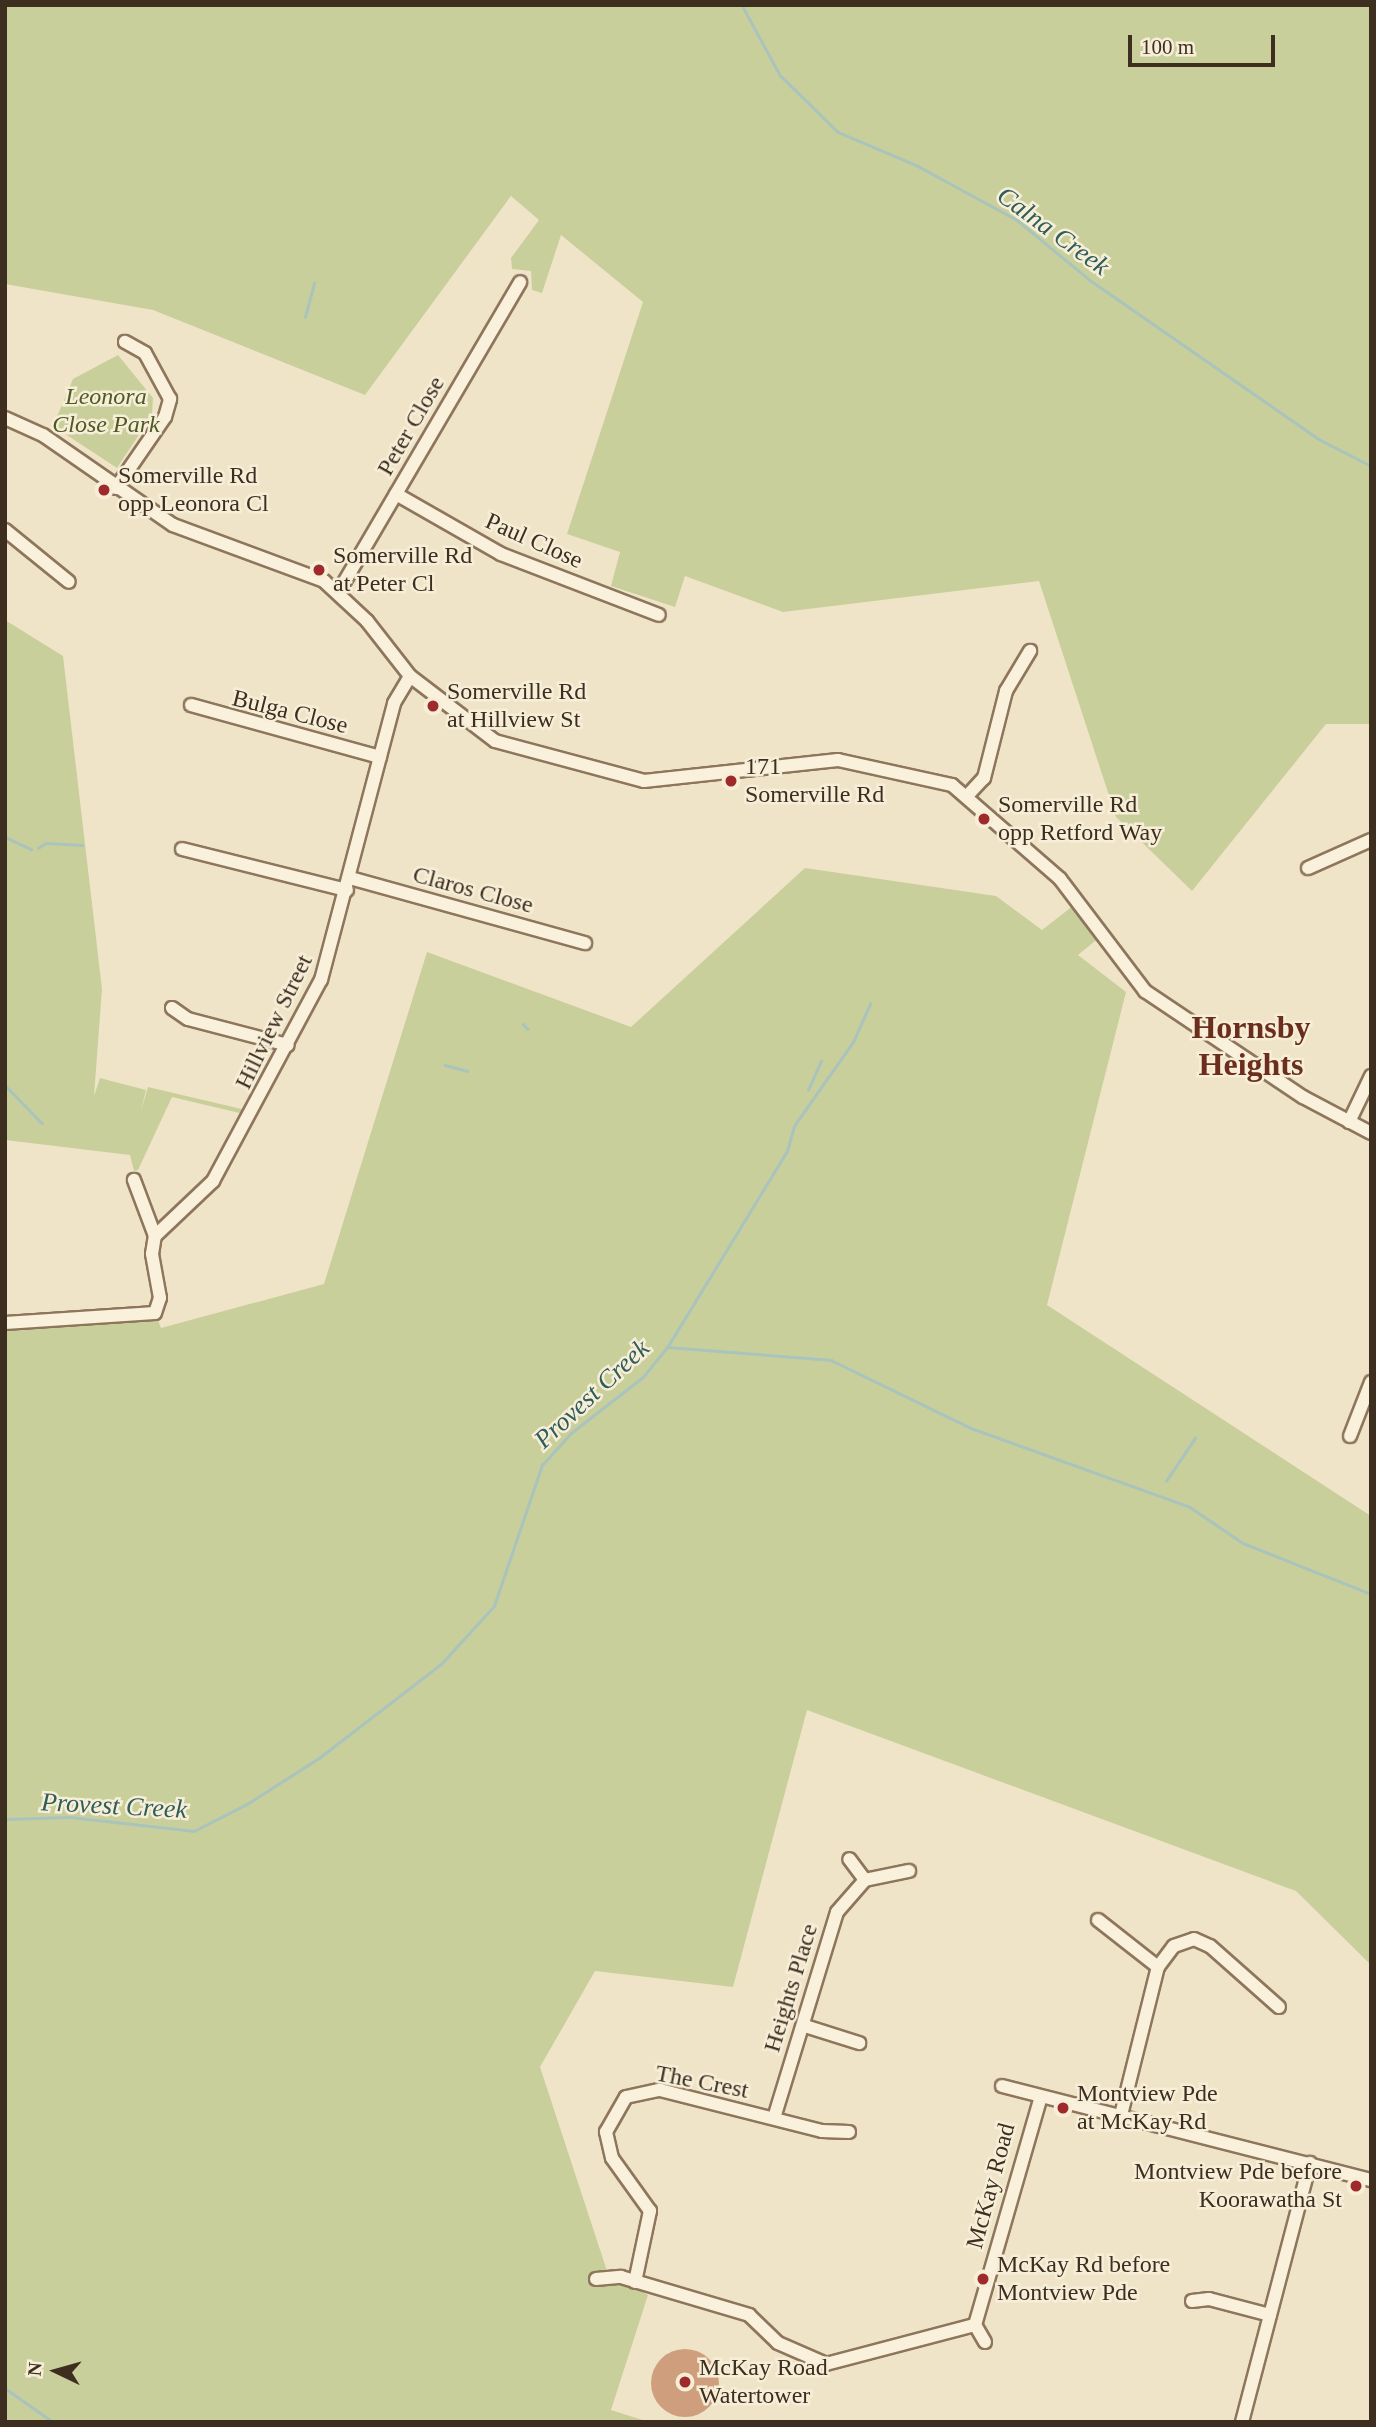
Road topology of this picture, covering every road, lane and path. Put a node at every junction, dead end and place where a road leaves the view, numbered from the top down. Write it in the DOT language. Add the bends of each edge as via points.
graph roads {
  1 [pos="520,282"];
  2 [pos="125,342"];
  3 [pos="5,418"];
  4 [pos="116,488"];
  5 [pos="396,494"];
  6 [pos="5,530"];
  7 [pos="69,582"];
  8 [pos="339,592"];
  9 [pos="659,615"];
  10 [pos="1030,651"];
  11 [pos="410,676"];
  12 [pos="191,705"];
  13 [pos="380,757"];
  14 [pos="967,796"];
  15 [pos="1371,840"];
  16 [pos="182,849"];
  17 [pos="1308,868"];
  18 [pos="348,884"];
  19 [pos="584,943"];
  20 [pos="172,1008"];
  21 [pos="288,1045"];
  22 [pos="1371,1076"];
  23 [pos="1349,1122"];
  24 [pos="1371,1133"];
  25 [pos="134,1180"];
  26 [pos="155,1236"];
  27 [pos="5,1323"];
  28 [pos="1371,1382"];
  29 [pos="1350,1436"];
  30 [pos="849,1859"];
  31 [pos="909,1871"];
  32 [pos="865,1880"];
  33 [pos="1098,1920"];
  34 [pos="1158,1967"];
  35 [pos="1279,2007"];
  36 [pos="805,2026"];
  37 [pos="859,2043"];
  38 [pos="1002,2086"];
  39 [pos="1040,2100"];
  40 [pos="1121,2115"];
  41 [pos="774,2118"];
  42 [pos="849,2132"];
  43 [pos="1310,2163"];
  44 [pos="1371,2179"];
  45 [pos="596,2279"];
  46 [pos="635,2282"];
  47 [pos="1192,2301"];
  48 [pos="1270,2315"];
  49 [pos="975,2325"];
  50 [pos="985,2342"];
  51 [pos="1242,2422"];
  1 -- 5 [label="street, Peter Close"];
  2 -- 4 [label="street" via="145,353 170,399 165,417"];
  3 -- 4 [label="street" via="43,435"];
  4 -- 8 [label="street" via="173,525 295,569"];
  5 -- 8 [label="street, Peter Close"];
  5 -- 9 [label="street, Paul Close" via="501,554"];
  6 -- 7 [label="street"];
  8 -- 11 [label="street"];
  10 -- 14 [label="street" via="1006,691 984,778"];
  11 -- 13 [label="street, Hillview Street" via="394,703"];
  11 -- 14 [label="street" via="495,741 625,778 662,781 838,760 928,776"];
  12 -- 13 [label="street, Bulga Close"];
  13 -- 18 [label="street, Hillview Street"];
  14 -- 23 [label="street" via="1060,879 1145,990 1303,1097"];
  15 -- 17 [label="street"];
  16 -- 18 [label="street, Claros Close"];
  18 -- 19 [label="street, Claros Close"];
  18 -- 21 [label="street, Hillview Street" via="329,959"];
  20 -- 21 [label="street" via="188,1019"];
  21 -- 26 [label="street, Hillview Street" via="213,1181"];
  22 -- 23 [label="street"];
  23 -- 24 [label="street"];
  25 -- 26 [label="street"];
  26 -- 27 [label="street" via="152,1254 160,1298 155,1313"];
  28 -- 29 [label="street"];
  30 -- 32 [label="street"];
  31 -- 32 [label="street"];
  32 -- 36 [label="street, Heights Place" via="837,1912"];
  33 -- 34 [label="street"];
  34 -- 35 [label="street" via="1174,1946 1194,1939"];
  34 -- 40 [label="street"];
  36 -- 37 [label="street"];
  36 -- 41 [label="street, Heights Place"];
  38 -- 39 [label="street"];
  39 -- 40 [label="street" via="1049,2096"];
  39 -- 49 [label="street, McKay Road"];
  40 -- 43 [label="street"];
  41 -- 42 [label="street, The Crest"];
  41 -- 46 [label="street, The Crest" via="660,2090 625,2097 606,2132 612,2158 650,2211"];
  43 -- 44 [label="street"];
  43 -- 48 [label="street"];
  45 -- 46 [label="street"];
  46 -- 49 [label="street" via="749,2315 778,2343 826,2364"];
  47 -- 48 [label="street" via="1209,2299"];
  48 -- 51 [label="street"];
  49 -- 50 [label="street"];
}
